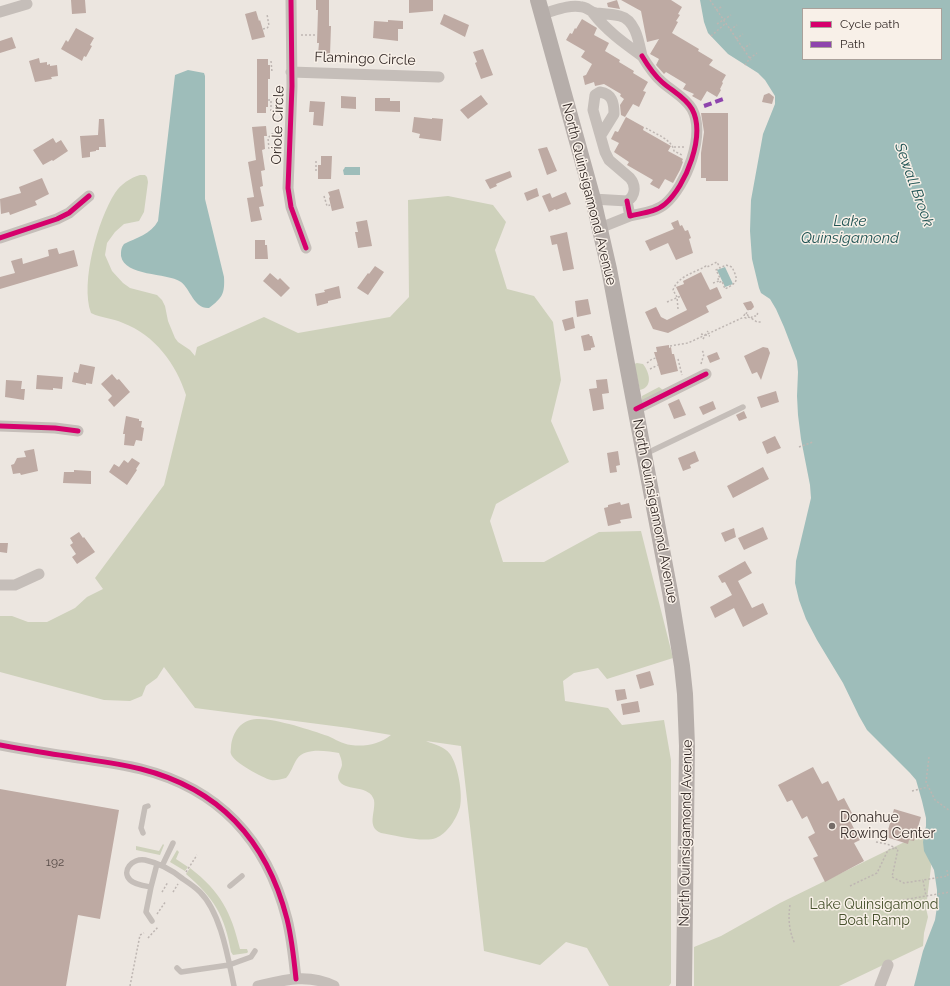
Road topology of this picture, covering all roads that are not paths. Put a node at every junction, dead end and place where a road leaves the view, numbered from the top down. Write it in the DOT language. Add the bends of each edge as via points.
graph roads {
  1 [pos="291,0"];
  2 [pos="27,4"];
  3 [pos="540,7"];
  4 [pos="0,12"];
  5 [pos="593,13"];
  6 [pos="642,56"];
  7 [pos="292,72"];
  8 [pos="438,77"];
  9 [pos="601,135"];
  10 [pos="89,196"];
  11 [pos="592,199"];
  12 [pos="627,200"];
  13 [pos="630,216"];
  14 [pos="600,228"];
  15 [pos="0,238"];
  16 [pos="306,248"];
  17 [pos="704,369"];
  18 [pos="743,408"];
  19 [pos="636,409"];
  20 [pos="0,426"];
  21 [pos="78,431"];
  22 [pos="645,454"];
  23 [pos="39,574"];
  24 [pos="0,585"];
  25 [pos="0,745"];
  26 [pos="148,806"];
  27 [pos="143,833"];
  28 [pos="173,843"];
  29 [pos="160,865"];
  30 [pos="242,876"];
  31 [pos="230,886"];
  32 [pos="150,887"];
  33 [pos="154,918"];
  34 [pos="256,951"];
  35 [pos="229,965"];
  36 [pos="888,965"];
  37 [pos="177,968"];
  38 [pos="296,979"];
  39 [pos="234,986"];
  40 [pos="258,986"];
  41 [pos="334,986"];
  42 [pos="684,986"];
  43 [pos="880,986"];
  1 -- 7 [label="street, Oriole Circle"];
  2 -- 4 [label="street"];
  3 -- 5 [label="street" via="558,10 577,6"];
  3 -- 11 [label="main road, North Quinsigamond Avenue"];
  5 -- 6 [label="street" via="602,24"];
  5 -- 6 [label="street" via="621,16 627,20 638,37"];
  6 -- 13 [label="street" via="655,75 688,103 693,111 696,133 690,165 671,198 654,210"];
  7 -- 8 [label="street, Flamingo Circle"];
  7 -- 16 [label="street, Oriole Circle" via="289,198 296,225"];
  9 -- 12 [label="street" via="609,160 633,181 634,192"];
  10 -- 15 [label="street" via="69,213 57,219"];
  11 -- 12 [label="street"];
  11 -- 14 [label="main road, North Quinsigamond Avenue"];
  12 -- 13 [label="street"];
  13 -- 14 [label="street"];
  14 -- 19 [label="main road, North Quinsigamond Avenue"];
  17 -- 19 [label="street"];
  18 -- 22 [label="lane"];
  19 -- 22 [label="main road, North Quinsigamond Avenue"];
  20 -- 21 [label="street"];
  22 -- 42 [label="main road, North Quinsigamond Avenue" via="673,609 685,694 687,768"];
  23 -- 24 [label="street" via="15,585"];
  25 -- 38 [label="street" via="142,770 194,790 226,811 250,837 275,884 287,920"];
  26 -- 27 [label="lane" via="144,807 141,828"];
  28 -- 29 [label="lane"];
  29 -- 32 [label="lane"];
  29 -- 32 [label="lane" via="139,859 130,865 130,880"];
  29 -- 35 [label="lane" via="173,871 201,892 216,914"];
  30 -- 31 [label="lane"];
  32 -- 33 [label="lane" via="146,912"];
  34 -- 35 [label="lane" via="251,957"];
  35 -- 37 [label="lane" via="181,972"];
  35 -- 39 [label="lane"];
  36 -- 43 [label="street"];
  38 -- 40 [label="street"];
  38 -- 41 [label="street" via="316,979"];
}
